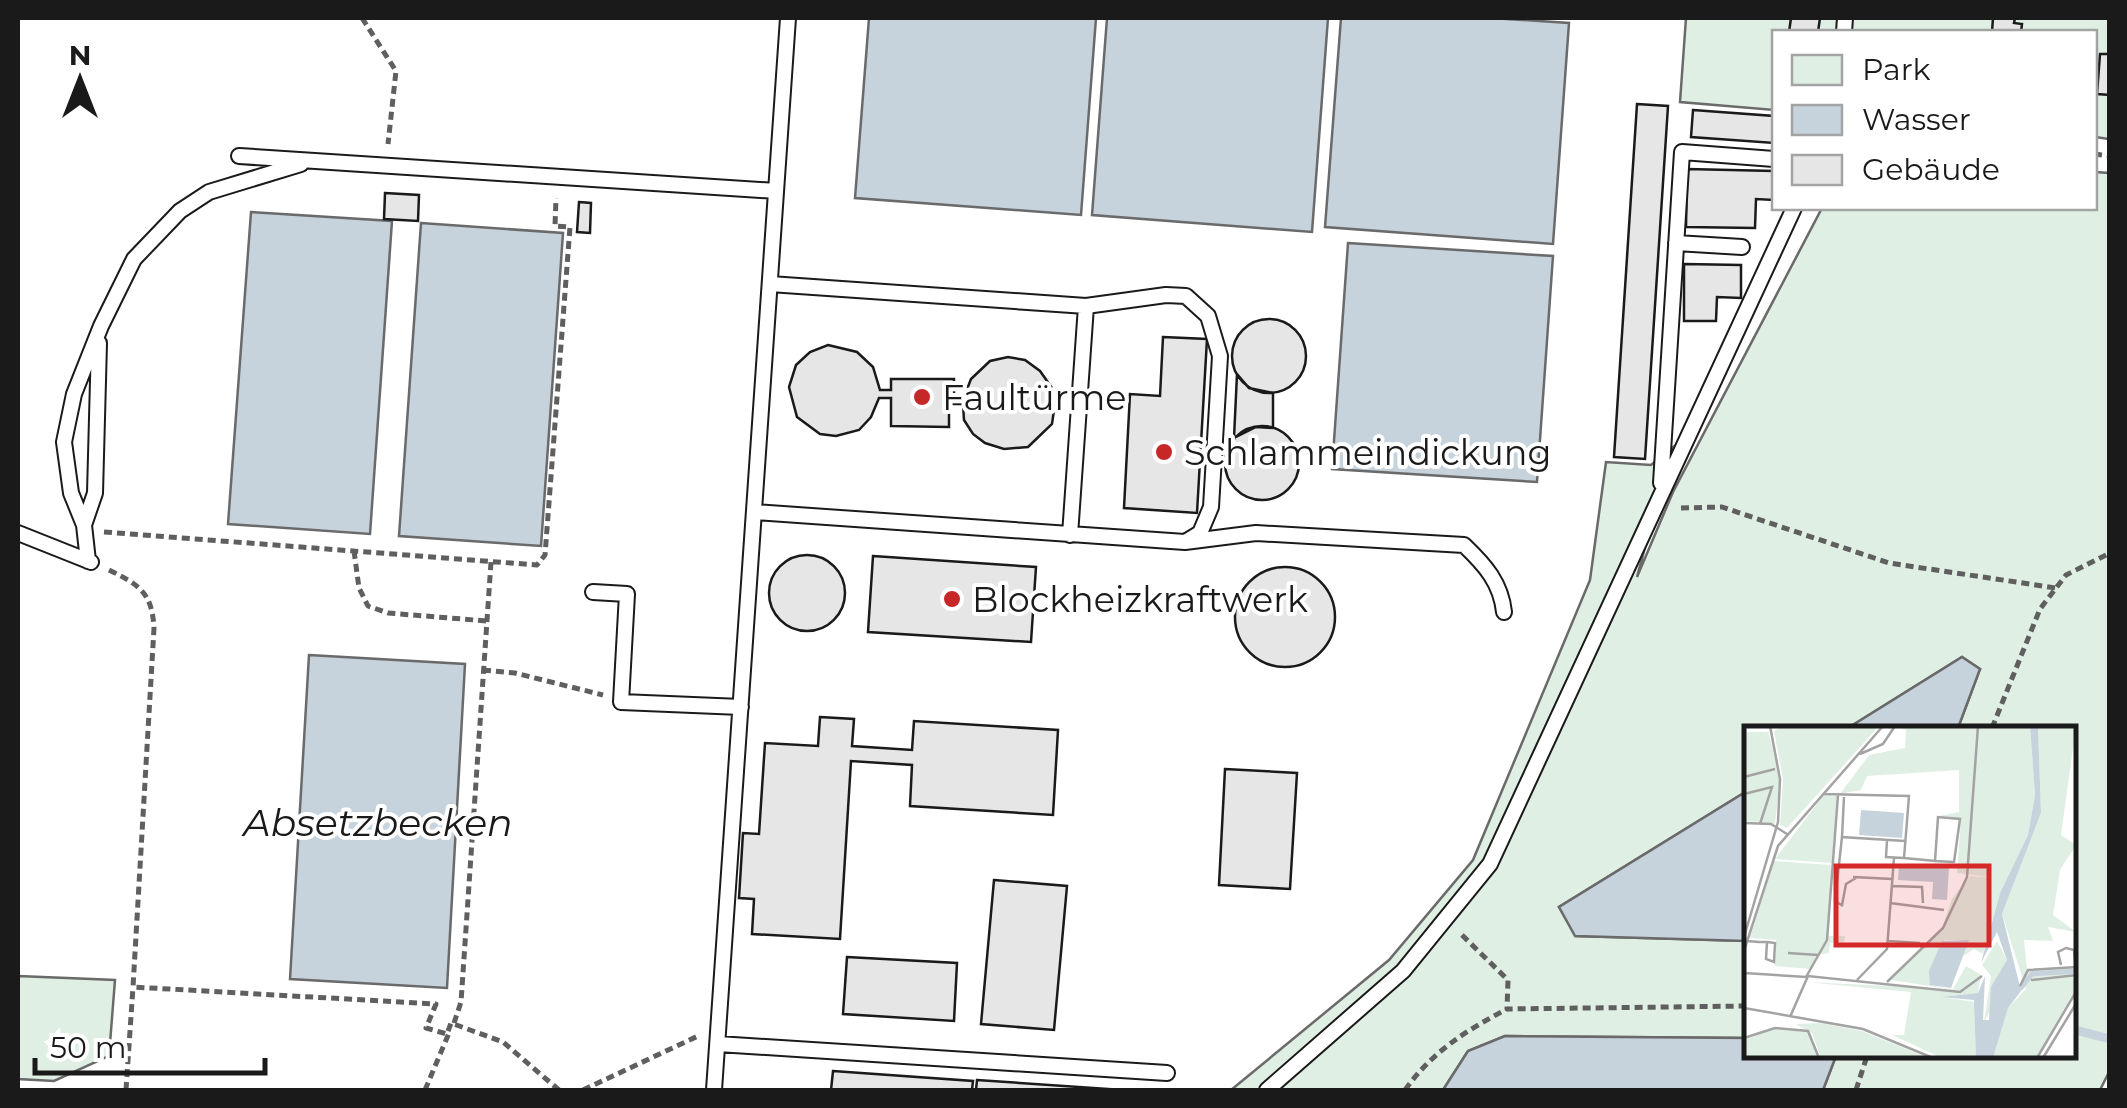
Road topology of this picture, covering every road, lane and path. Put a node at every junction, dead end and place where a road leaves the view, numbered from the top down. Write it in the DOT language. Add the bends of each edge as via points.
graph roads {
  1 [pos="362,18"];
  2 [pos="788,18"];
  3 [pos="240,156"];
  4 [pos="1772,159"];
  5 [pos="311,161"];
  6 [pos="386,165"];
  7 [pos="776,191"];
  8 [pos="1793,210"];
  9 [pos="555,226"];
  10 [pos="1676,242"];
  11 [pos="1742,247"];
  12 [pos="770,284"];
  13 [pos="1086,306"];
  14 [pos="101,326"];
  15 [pos="1661,494"];
  16 [pos="1654,510"];
  17 [pos="754,512"];
  18 [pos="84,525"];
  19 [pos="18,533"];
  20 [pos="1070,535"];
  21 [pos="1185,542"];
  22 [pos="354,551"];
  23 [pos="2110,552"];
  24 [pos="491,561"];
  25 [pos="90,562"];
  26 [pos="2056,588"];
  27 [pos="593,592"];
  28 [pos="1504,612"];
  29 [pos="487,621"];
  30 [pos="484,670"];
  31 [pos="622,696"];
  32 [pos="741,707"];
  33 [pos="1993,726"];
  34 [pos="1445,919"];
  35 [pos="133,987"];
  36 [pos="1744,1006"];
  37 [pos="1507,1009"];
  38 [pos="454,1024"];
  39 [pos="719,1026"];
  40 [pos="718,1044"];
  41 [pos="1866,1058"];
  42 [pos="1166,1072"];
  43 [pos="126,1090"];
  44 [pos="426,1090"];
  45 [pos="559,1090"];
  46 [pos="583,1090"];
  47 [pos="714,1090"];
  48 [pos="1268,1090"];
  49 [pos="1406,1090"];
  50 [pos="1856,1090"];
  1 -- 6 [label="path" via="396,71"];
  2 -- 7 [label="lane"];
  3 -- 5 [label="lane"];
  4 -- 10 [label="lane" via="1682,152"];
  5 -- 6 [label="lane"];
  5 -- 14 [label="lane" via="209,192 180,211 134,259"];
  6 -- 7 [label="lane"];
  7 -- 12 [label="lane"];
  8 -- 15 [label="lane"];
  9 -- 24 [label="path" via="570,227 545,556 537,565"];
  10 -- 11 [label="lane"];
  10 -- 15 [label="lane"];
  12 -- 13 [label="lane"];
  12 -- 17 [label="lane"];
  13 -- 20 [label="lane"];
  13 -- 21 [label="lane" via="1166,294 1186,296 1208,316 1220,356 1211,507 1200,533"];
  14 -- 18 [label="lane" via="95,493"];
  14 -- 18 [label="lane" via="74,394 64,442 71,493"];
  15 -- 16 [label="lane"];
  16 -- 26 [label="path" via="1722,506 1889,563"];
  16 -- 34 [label="lane" via="1490,864"];
  17 -- 20 [label="lane"];
  17 -- 32 [label="lane"];
  18 -- 25 [label="lane"];
  19 -- 25 [label="lane"];
  20 -- 21 [label="lane"];
  21 -- 28 [label="lane" via="1256,533 1464,545 1502,591"];
  22 -- 24 [label="path"];
  22 -- 25 [label="path" via="98,532"];
  22 -- 29 [label="path" via="358,588 368,606"];
  23 -- 26 [label="path" via="2074,569"];
  24 -- 29 [label="path"];
  25 -- 35 [label="path" via="133,582 152,603"];
  26 -- 33 [label="path" via="2040,609"];
  27 -- 31 [label="lane" via="627,594"];
  29 -- 30 [label="path"];
  30 -- 31 [label="path"];
  30 -- 38 [label="path" via="461,1002"];
  31 -- 32 [label="lane" via="621,702"];
  32 -- 39 [label="lane"];
  34 -- 37 [label="path" via="1508,980"];
  34 -- 48 [label="lane" via="1404,971"];
  35 -- 38 [label="path" via="436,1004 426,1028 447,1034"];
  35 -- 43 [label="path"];
  36 -- 37 [label="path"];
  37 -- 49 [label="path" via="1424,1064"];
  38 -- 44 [label="path"];
  38 -- 45 [label="path" via="504,1042"];
  39 -- 40 [label="lane"];
  39 -- 46 [label="path"];
  40 -- 42 [label="lane"];
  40 -- 47 [label="lane"];
  41 -- 50 [label="path"];
}
